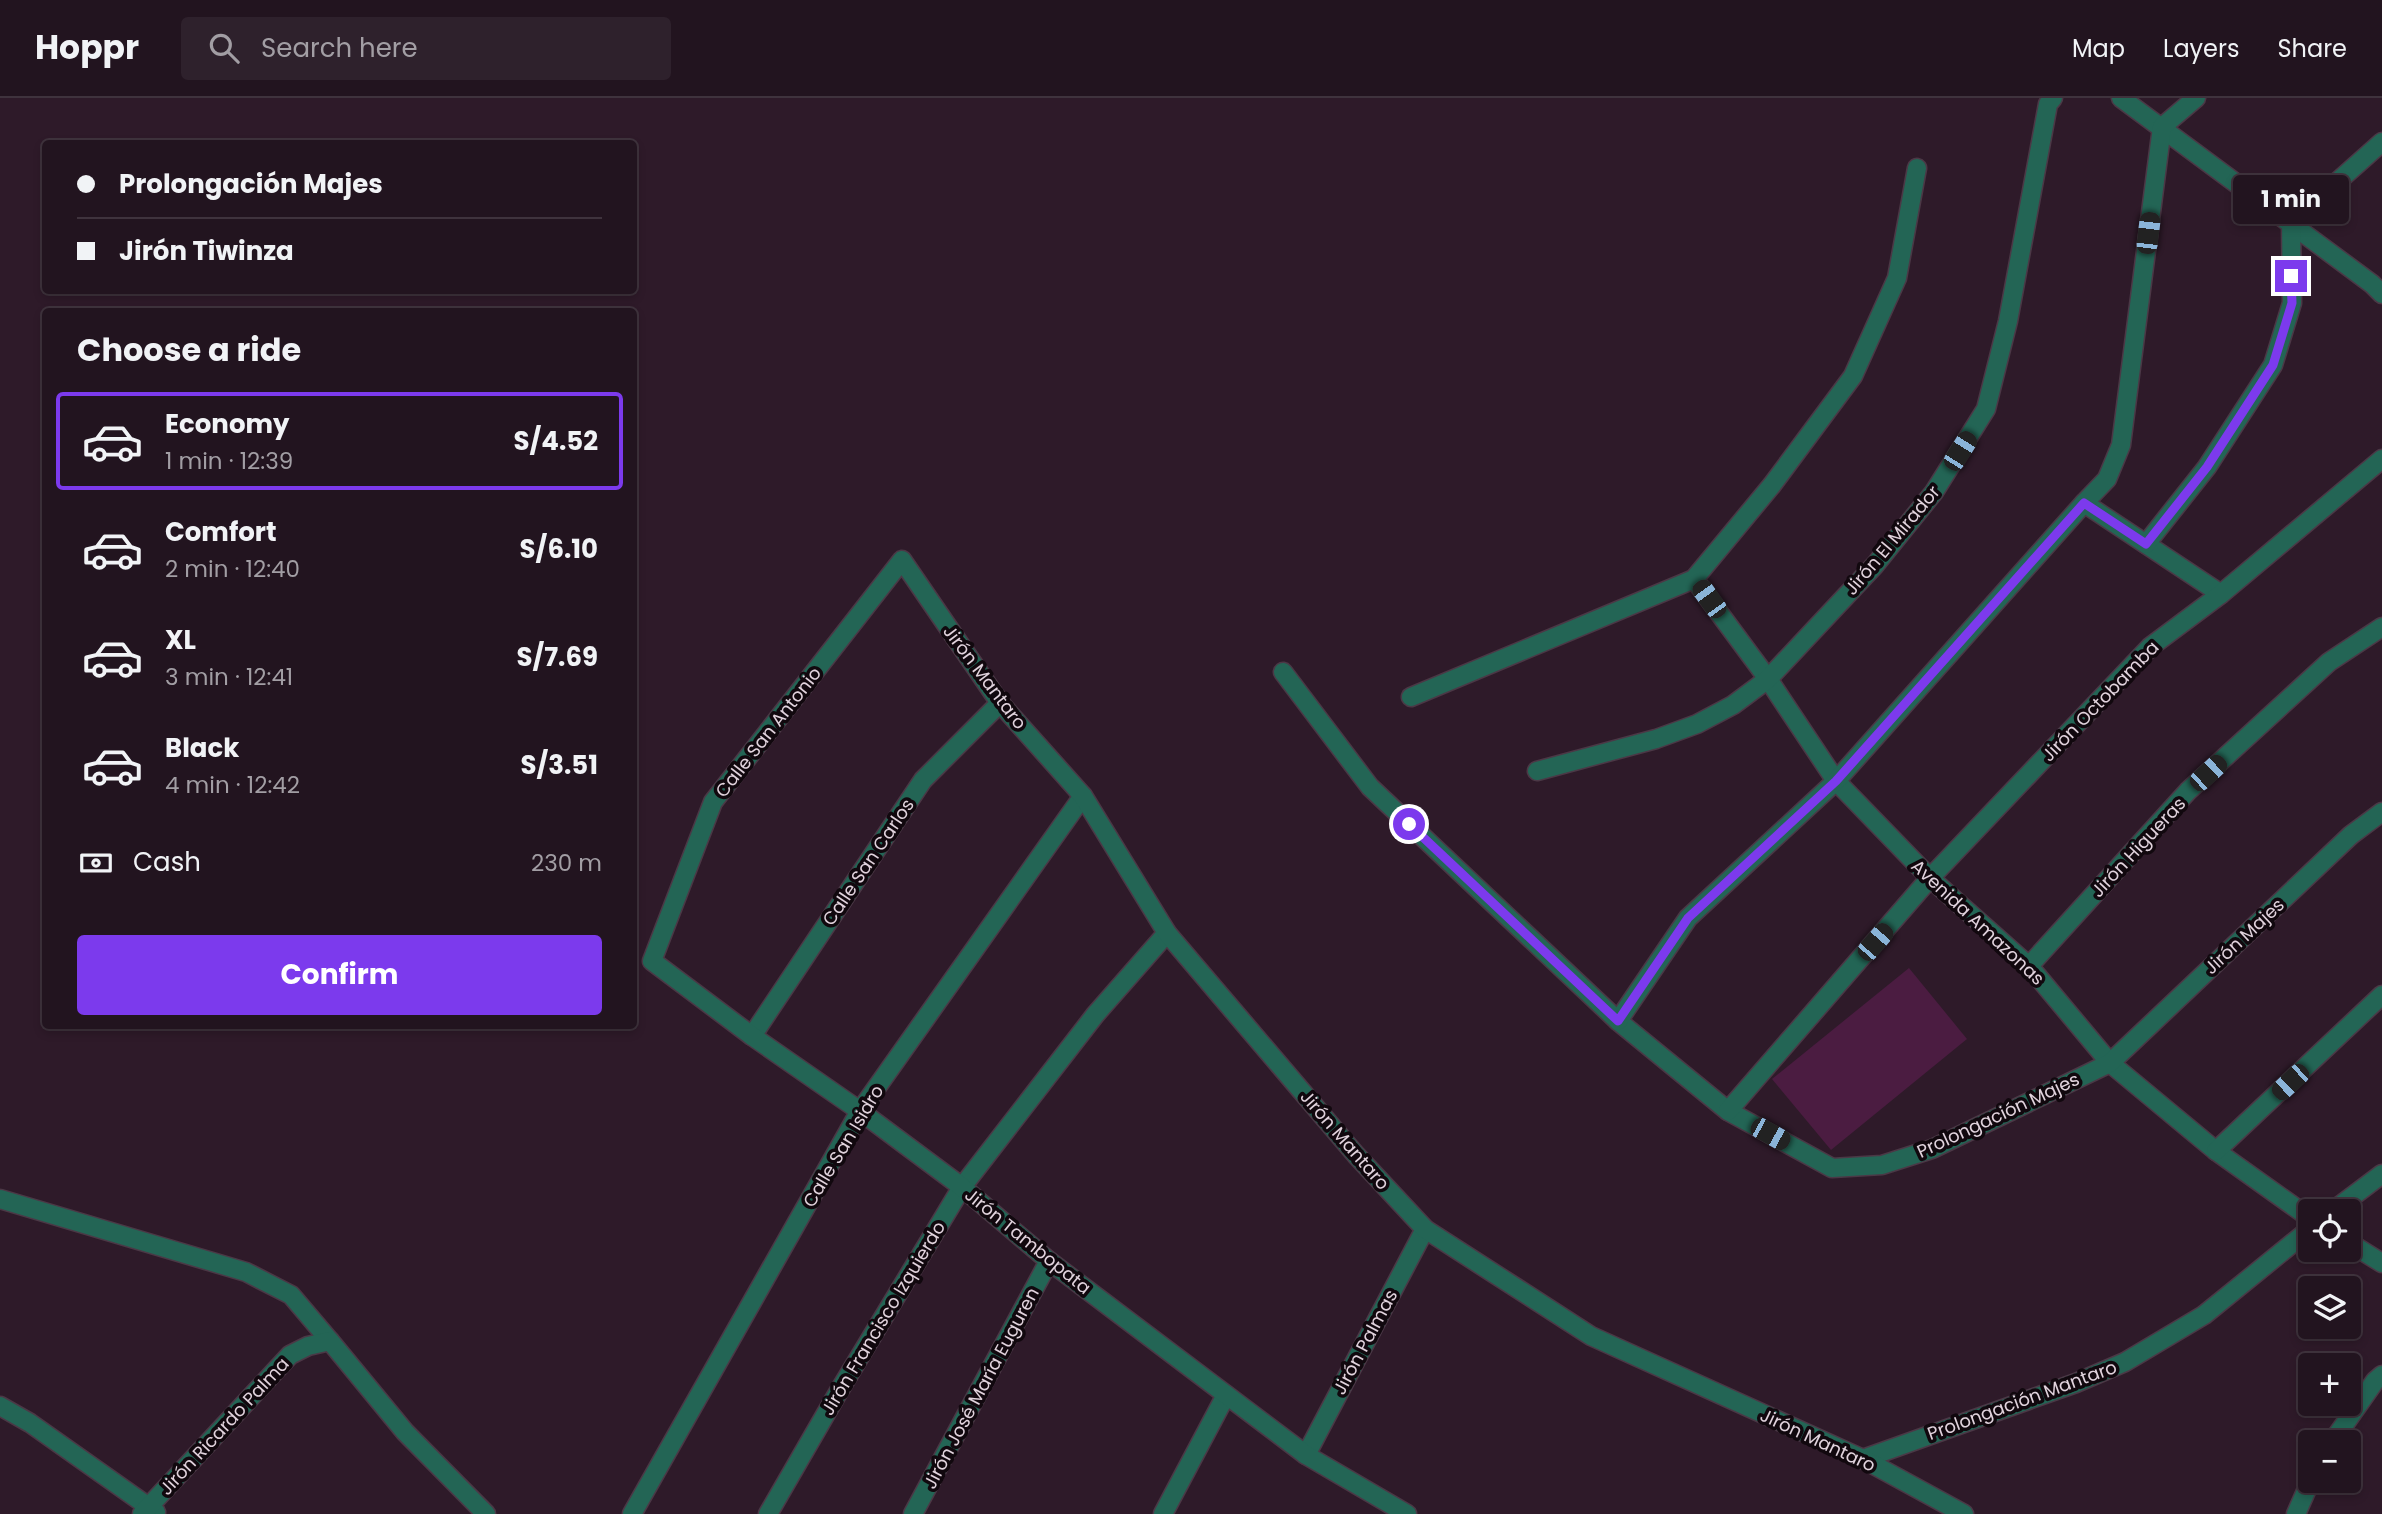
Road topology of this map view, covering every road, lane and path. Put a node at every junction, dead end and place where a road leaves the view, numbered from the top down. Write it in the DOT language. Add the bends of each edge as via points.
graph roads {
  1 [pos="2053,98"];
  2 [pos="2121,98"];
  3 [pos="2196,98"];
  4 [pos="2162,127"];
  5 [pos="2382,142"];
  6 [pos="1917,168"];
  7 [pos="2291,223"];
  8 [pos="2379,285"];
  9 [pos="2382,459"];
  10 [pos="2084,503"];
  11 [pos="2146,544"];
  12 [pos="902,560"];
  13 [pos="1694,579"];
  14 [pos="2221,594"];
  15 [pos="2382,627"];
  16 [pos="1283,673"];
  17 [pos="1768,679"];
  18 [pos="1412,698"];
  19 [pos="1000,703"];
  20 [pos="1537,771"];
  21 [pos="1836,781"];
  22 [pos="1083,796"];
  23 [pos="2382,813"];
  24 [pos="1930,878"];
  25 [pos="1167,933"];
  26 [pos="652,961"];
  27 [pos="2029,965"];
  28 [pos="2382,995"];
  29 [pos="1618,1021"];
  30 [pos="752,1036"];
  31 [pos="2110,1063"];
  32 [pos="860,1111"];
  33 [pos="1728,1111"];
  34 [pos="2217,1151"];
  35 [pos="2382,1174"];
  36 [pos="962,1187"];
  37 [pos="0,1199"];
  38 [pos="2349,1199"];
  39 [pos="2298,1209"];
  40 [pos="1424,1229"];
  41 [pos="2298,1238"];
  42 [pos="2361,1250"];
  43 [pos="1049,1261"];
  44 [pos="2382,1263"];
  45 [pos="330,1342"];
  46 [pos="2382,1375"];
  47 [pos="1226,1395"];
  48 [pos="0,1406"];
  49 [pos="2340,1430"];
  50 [pos="1306,1455"];
  51 [pos="1863,1460"];
  52 [pos="2305,1493"];
  53 [pos="150,1511"];
  54 [pos="486,1514"];
  55 [pos="632,1514"];
  56 [pos="768,1514"];
  57 [pos="913,1514"];
  58 [pos="1163,1514"];
  59 [pos="1406,1514"];
  60 [pos="1965,1514"];
  61 [pos="2296,1514"];
  1 -- 17 [label="street, Jirón El Mirador" via="2048,104 2008,321 1986,409 1934,492 1892,545"];
  2 -- 4 [label="street"];
  3 -- 4 [label="street"];
  4 -- 7 [label="street"];
  4 -- 10 [label="street" via="2121,445 2107,480"];
  5 -- 7 [label="street"];
  6 -- 13 [label="street" via="1897,278 1853,376"];
  7 -- 8 [label="street"];
  7 -- 11 [label="street" via="2292,303 2273,365 2207,467"];
  9 -- 14 [label="street, Jirón Octobamba"];
  10 -- 11 [label="street"];
  10 -- 21 [label="street"];
  11 -- 14 [label="street"];
  12 -- 19 [label="street, Jirón Mantaro"];
  12 -- 26 [label="street, Calle San Antonio" via="713,802"];
  13 -- 17 [label="street, Avenida Amazonas"];
  13 -- 18 [label="street"];
  14 -- 24 [label="street, Jirón Octobamba" via="2150,647"];
  15 -- 27 [label="street, Jirón Higueras" via="2329,662 2188,791"];
  16 -- 29 [label="street, Prolongación Majes" via="1370,787"];
  17 -- 20 [label="street, Jirón El Mirador" via="1696,724"];
  17 -- 21 [label="street, Avenida Amazonas"];
  19 -- 22 [label="street, Jirón Mantaro"];
  19 -- 30 [label="street, Calle San Carlos" via="923,780"];
  21 -- 24 [label="street, Avenida Amazonas"];
  21 -- 29 [label="street" via="1688,918"];
  22 -- 25 [label="street, Jirón Mantaro"];
  22 -- 32 [label="street, Calle San Isidro"];
  23 -- 31 [label="street, Jirón Majes" via="2351,835"];
  24 -- 27 [label="street, Avenida Amazonas"];
  24 -- 33 [label="street, Jirón Octobamba"];
  25 -- 36 [label="street, Jirón Francisco Izquierdo" via="1095,1015"];
  25 -- 40 [label="street, Jirón Mantaro"];
  26 -- 30 [label="street, Jirón Tambopata"];
  27 -- 31 [label="street, Avenida Amazonas"];
  28 -- 34 [label="street"];
  29 -- 33 [label="street, Prolongación Majes"];
  30 -- 32 [label="street, Jirón Tambopata"];
  31 -- 33 [label="street, Prolongación Majes" via="1932,1149 1882,1165 1832,1168"];
  31 -- 34 [label="street, Avenida Amazonas"];
  32 -- 36 [label="street, Jirón Tambopata"];
  32 -- 55 [label="street, Calle San Isidro"];
  34 -- 39 [label="street, Avenida Amazonas"];
  35 -- 38 [label="street"];
  36 -- 43 [label="street, Jirón Tambopata"];
  36 -- 56 [label="street, Jirón Francisco Izquierdo"];
  37 -- 45 [label="street" via="246,1272 290,1295"];
  40 -- 50 [label="street, Jirón Palmas"];
  40 -- 51 [label="street, Jirón Mantaro" via="1591,1336"];
  41 -- 51 [label="street, Prolongación Mantaro" via="2204,1315 2125,1362"];
  42 -- 44 [label="street"];
  43 -- 47 [label="street, Jirón Tambopata"];
  43 -- 57 [label="street, Jirón José María Euguren"];
  45 -- 53 [label="street, Jirón Ricardo Palma" via="290,1355"];
  45 -- 54 [label="street" via="405,1432"];
  46 -- 49 [label="street"];
  47 -- 50 [label="street, Jirón Tambopata"];
  47 -- 58 [label="street"];
  48 -- 53 [label="street"];
  50 -- 59 [label="street, Jirón Tambopata"];
  51 -- 60 [label="street, Jirón Mantaro"];
  52 -- 61 [label="street"];
}
